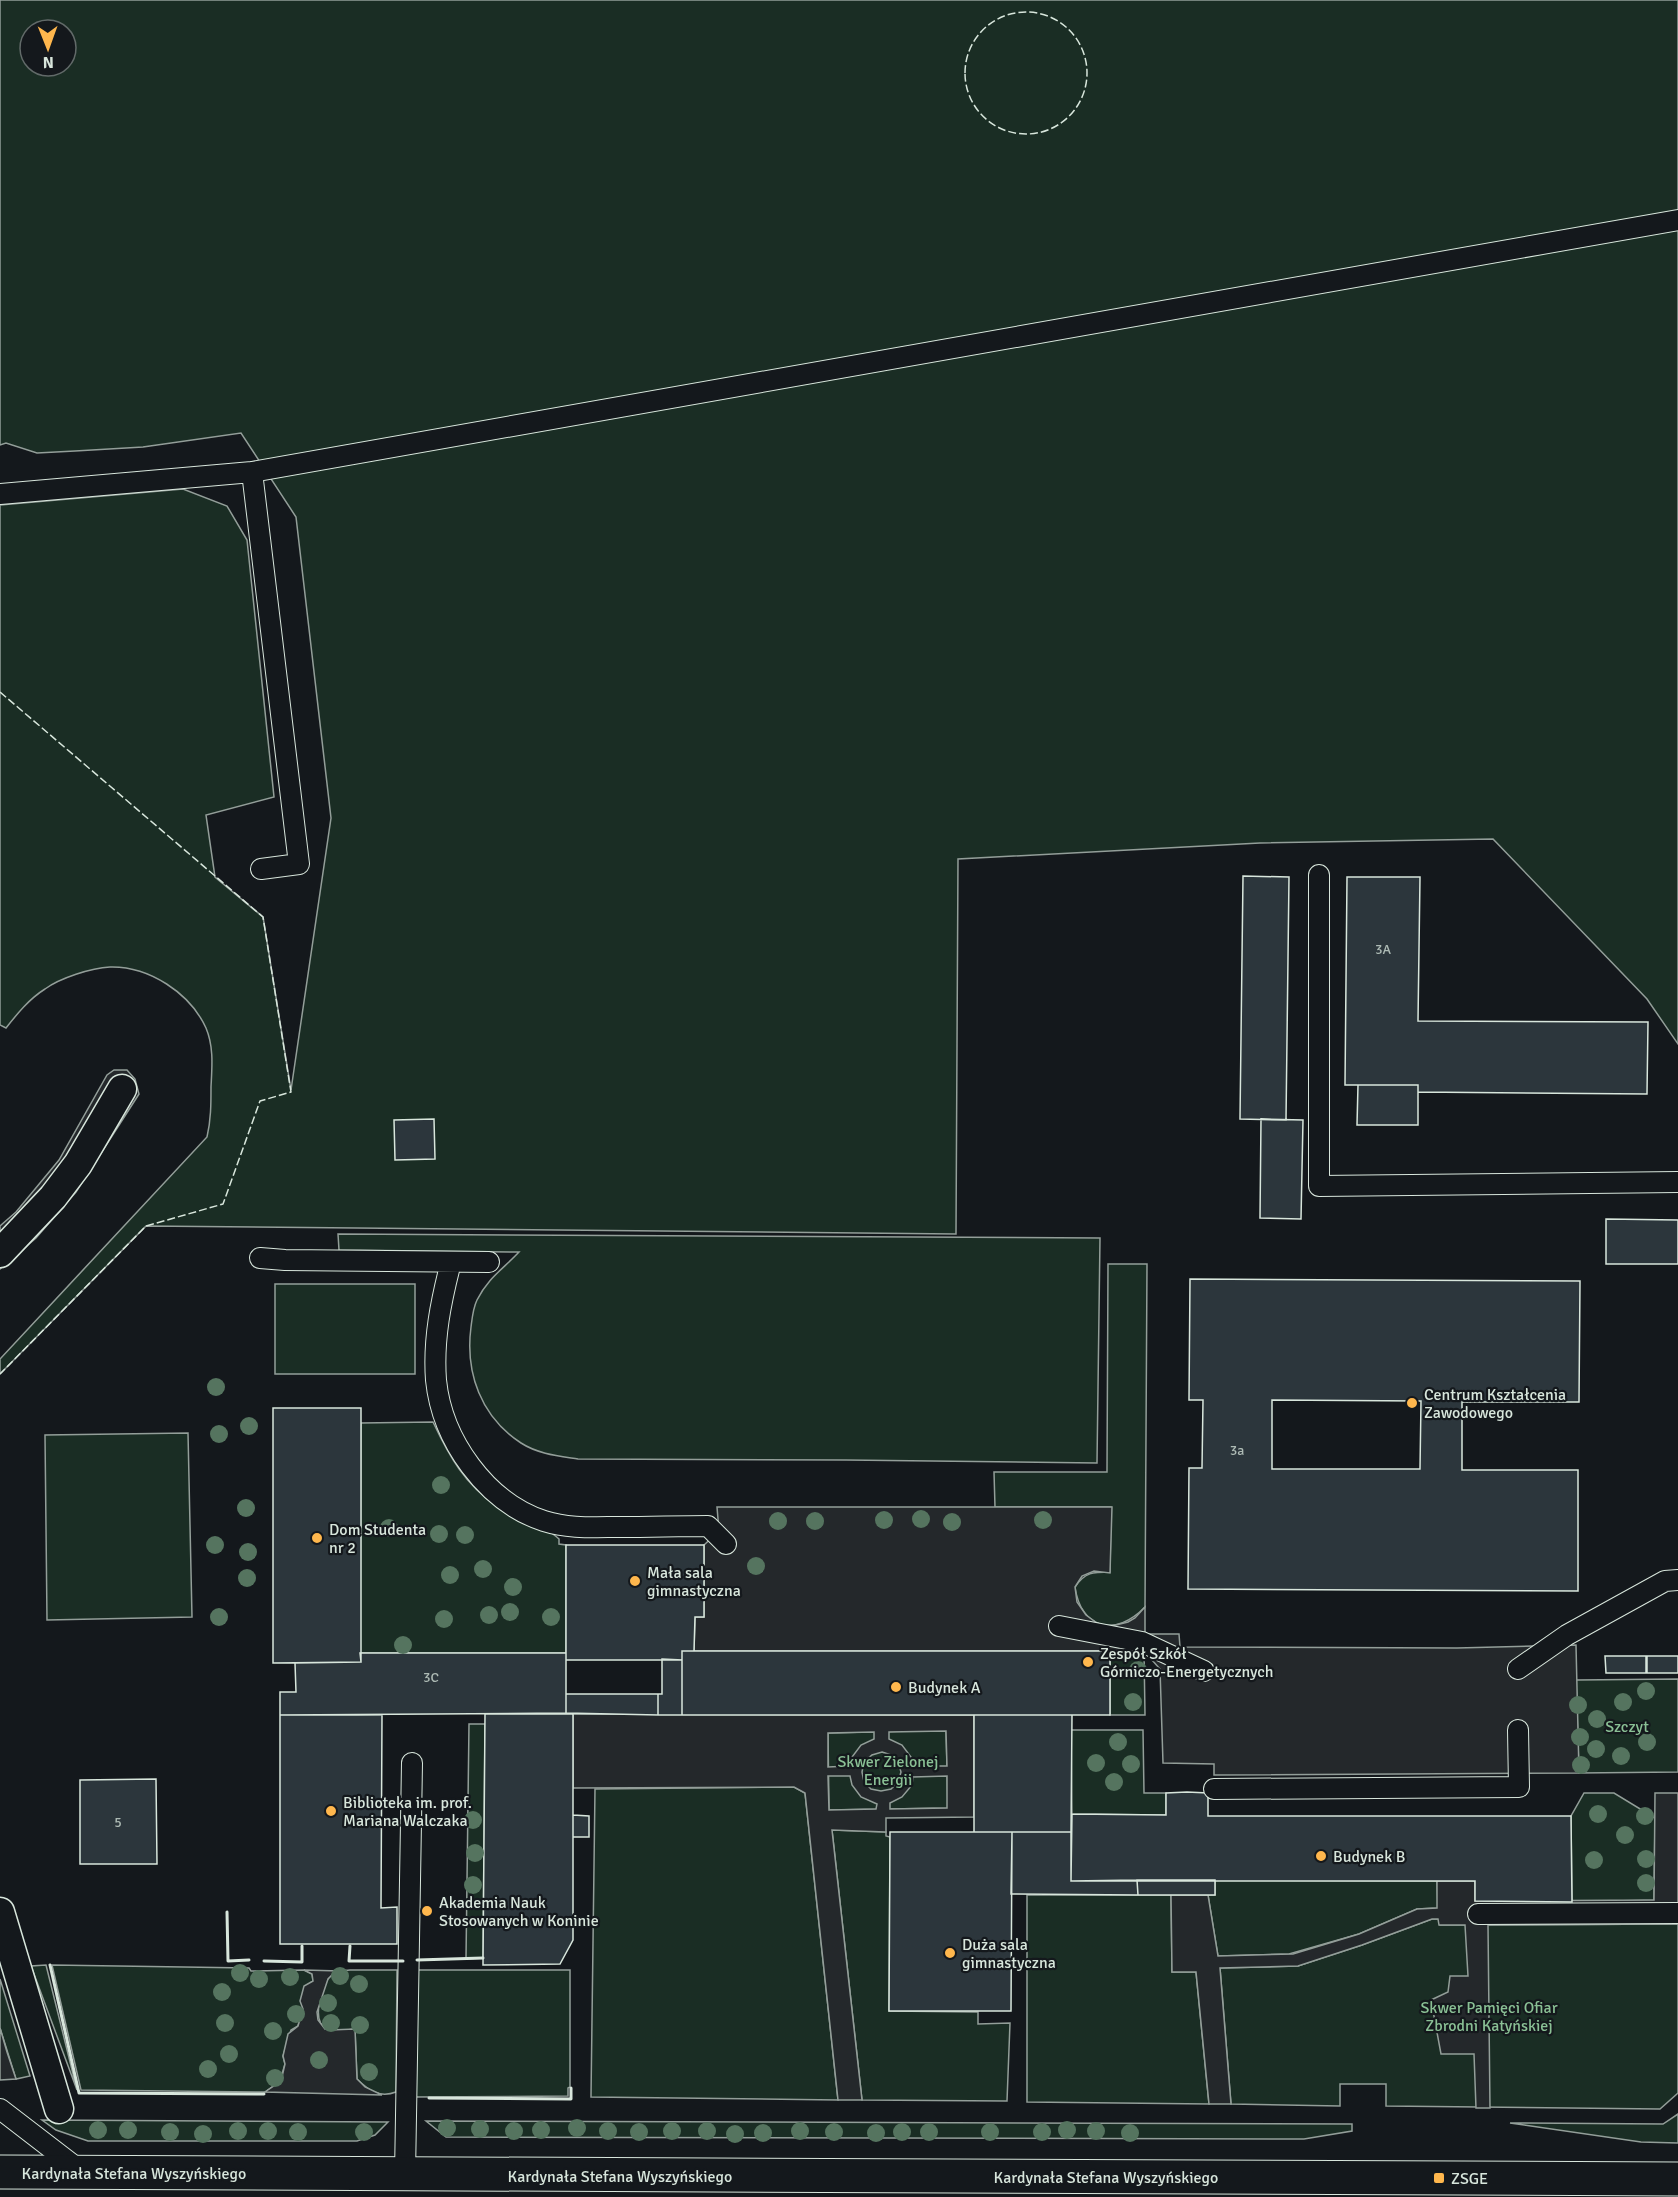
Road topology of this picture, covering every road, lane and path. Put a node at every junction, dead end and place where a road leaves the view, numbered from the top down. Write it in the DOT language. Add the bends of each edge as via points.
graph roads {
  1 [pos="1678,220"];
  2 [pos="252,472"];
  3 [pos="0,494"];
  4 [pos="261,869"];
  5 [pos="1319,875"];
  6 [pos="123,1089"];
  7 [pos="1678,1182"];
  8 [pos="0,1253"];
  9 [pos="260,1258"];
  10 [pos="452,1262"];
  11 [pos="489,1262"];
  12 [pos="726,1544"];
  13 [pos="1678,1581"];
  14 [pos="1059,1626"];
  15 [pos="1518,1669"];
  16 [pos="1204,1671"];
  17 [pos="1518,1730"];
  18 [pos="412,1763"];
  19 [pos="1214,1789"];
  20 [pos="0,1912"];
  21 [pos="1678,1913"];
  22 [pos="1478,1914"];
  23 [pos="0,2109"];
  24 [pos="59,2109"];
  25 [pos="0,2172"];
  26 [pos="82,2172"];
  27 [pos="405,2175"];
  28 [pos="1678,2179"];
  29 [pos="1240,2187"];
  1 -- 2 [label="lane"];
  2 -- 3 [label="lane"];
  2 -- 4 [label="lane" via="299,864"];
  5 -- 7 [label="lane" via="1319,1186"];
  6 -- 8 [label="street" via="78,1164"];
  9 -- 10 [label="lane"];
  10 -- 11 [label="lane"];
  10 -- 12 [label="lane" via="440,1306 436,1382 455,1442 491,1490 544,1521 574,1527 708,1526"];
  13 -- 15 [label="lane" via="1665,1581 1586,1624"];
  14 -- 16 [label="lane" via="1142,1642"];
  17 -- 19 [label="lane" via="1519,1787"];
  18 -- 27 [label="lane"];
  20 -- 24 [label="street"];
  21 -- 22 [label="lane"];
  23 -- 26 [label="lane"];
  25 -- 26 [label="main road, Kardynała Stefana Wyszyńskiego"];
  26 -- 27 [label="main road, Kardynała Stefana Wyszyńskiego"];
  27 -- 29 [label="main road, Kardynała Stefana Wyszyńskiego"];
  28 -- 29 [label="main road, Kardynała Stefana Wyszyńskiego"];
}
